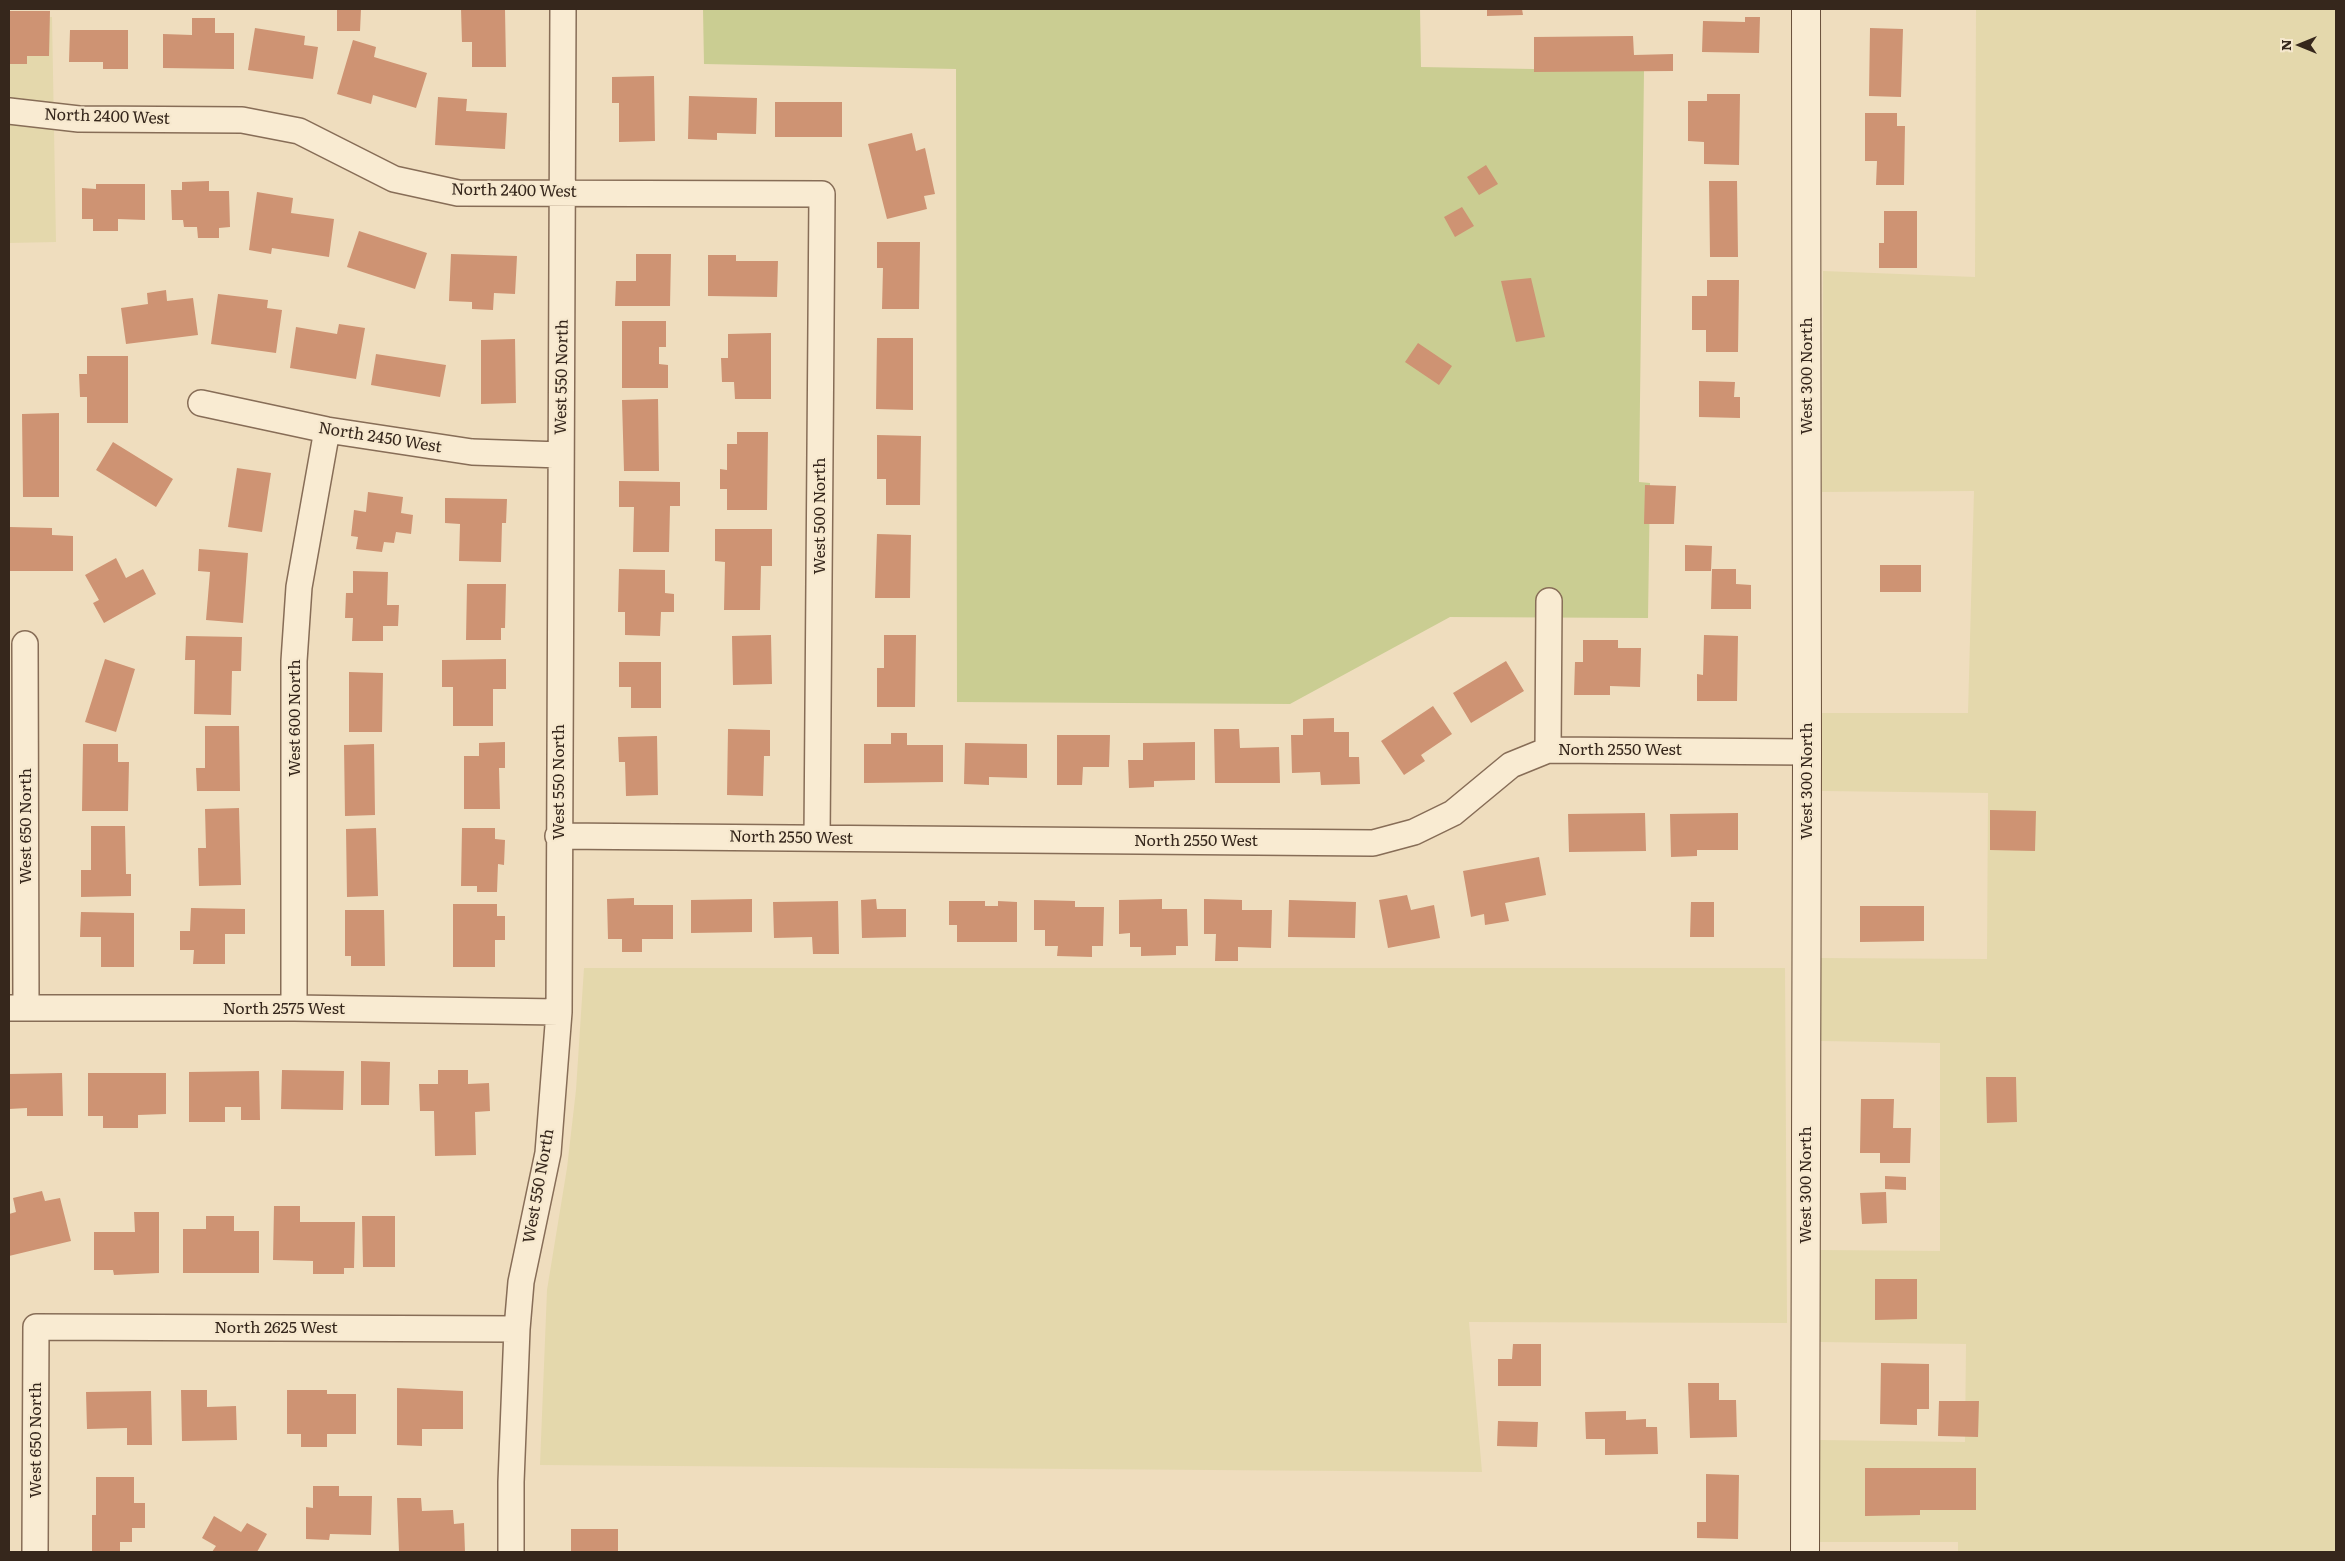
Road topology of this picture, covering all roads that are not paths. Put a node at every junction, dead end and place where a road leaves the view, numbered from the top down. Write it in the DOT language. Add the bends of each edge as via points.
graph roads {
  1 [pos="563,9"];
  2 [pos="1806,9"];
  3 [pos="9,111"];
  4 [pos="564,193"];
  5 [pos="822,194"];
  6 [pos="201,403"];
  7 [pos="327,430"];
  8 [pos="561,455"];
  9 [pos="1549,601"];
  10 [pos="25,644"];
  11 [pos="1548,750"];
  12 [pos="1808,752"];
  13 [pos="558,836"];
  14 [pos="817,838"];
  15 [pos="18,1008"];
  16 [pos="294,1008"];
  17 [pos="559,1012"];
  18 [pos="36,1327"];
  19 [pos="517,1329"];
  20 [pos="35,1552"];
  21 [pos="511,1552"];
  22 [pos="1804,1552"];
  1 -- 4 [label="street, West 550 North"];
  2 -- 12 [label="main road, West 300 North"];
  3 -- 4 [label="street, North 2400 West" via="79,119 242,120 299,132 394,179 458,193"];
  4 -- 5 [label="street, North 2400 West"];
  4 -- 8 [label="street, West 550 North"];
  5 -- 14 [label="street, West 500 North"];
  6 -- 7 [label="street, North 2450 West"];
  7 -- 8 [label="street, North 2450 West" via="472,452"];
  7 -- 16 [label="street, West 600 North" via="299,587 295,643"];
  8 -- 13 [label="street, West 550 North"];
  9 -- 11 [label="street"];
  10 -- 15 [label="street, West 650 North"];
  11 -- 12 [label="street, North 2550 West"];
  11 -- 14 [label="street, North 2550 West" via="1511,765 1453,813 1414,832 1373,843"];
  12 -- 22 [label="main road, West 300 North"];
  13 -- 14 [label="street, North 2550 West"];
  13 -- 17 [label="street, West 550 North"];
  15 -- 16 [label="street, North 2575 West"];
  16 -- 17 [label="street, North 2575 West"];
  17 -- 19 [label="street, West 550 North" via="548,1153 521,1282"];
  18 -- 19 [label="street, North 2625 West"];
  18 -- 20 [label="street, West 650 North"];
  19 -- 21 [label="street, West 550 North"];
}
